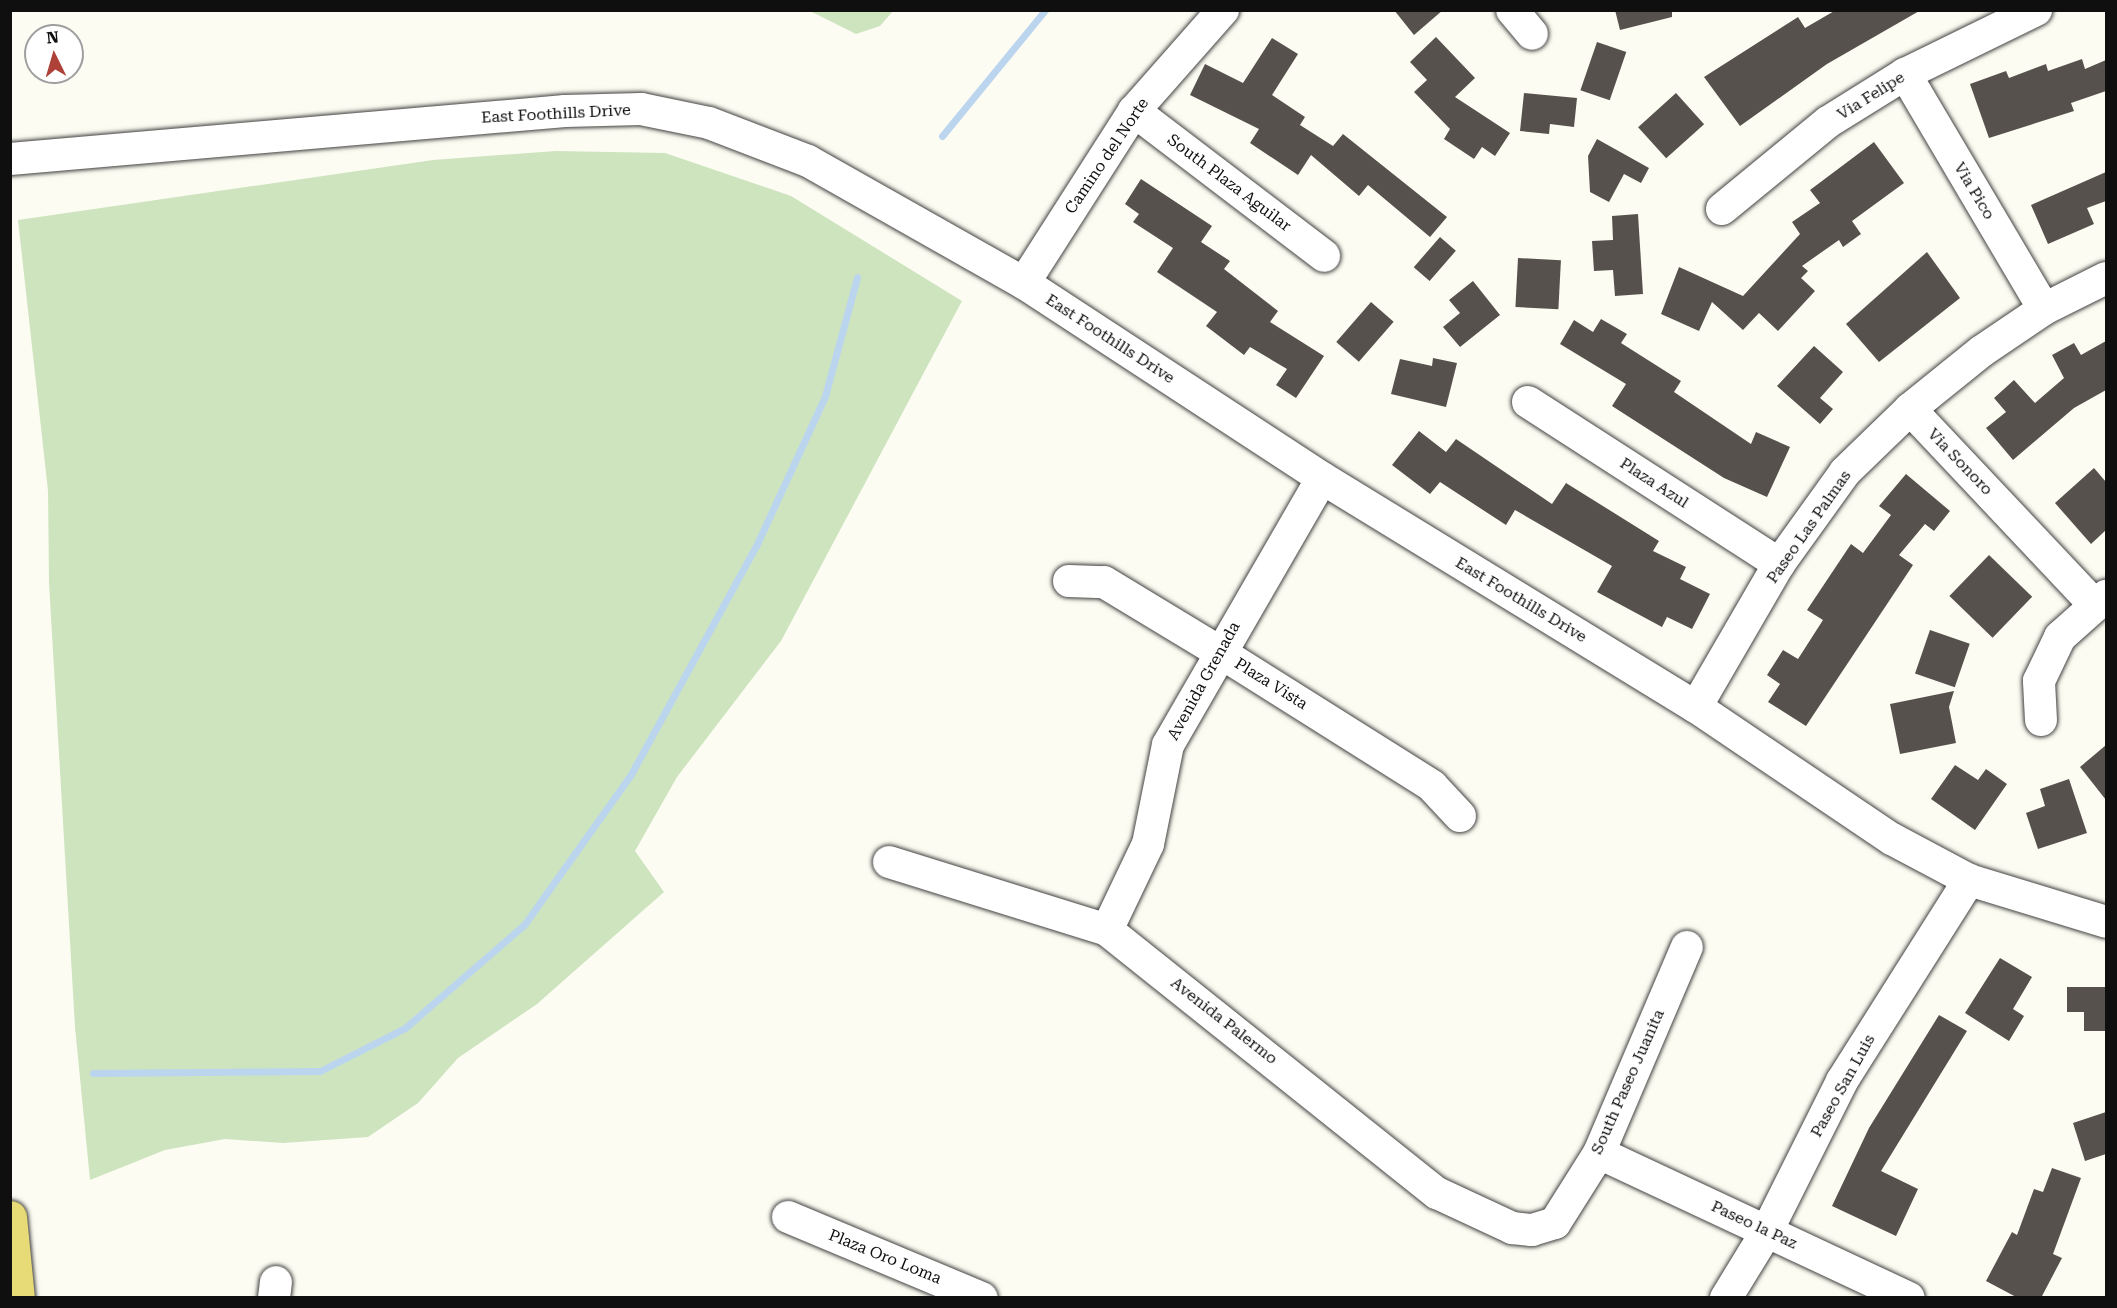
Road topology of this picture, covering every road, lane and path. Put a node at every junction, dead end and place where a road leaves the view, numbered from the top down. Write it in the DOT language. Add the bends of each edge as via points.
graph roads {
  1 [pos="1223,10"];
  2 [pos="1512,10"];
  3 [pos="2036,10"];
  4 [pos="1532,34"];
  5 [pos="1905,74"];
  6 [pos="1134,111"];
  7 [pos="10,159"];
  8 [pos="1722,208"];
  9 [pos="1324,256"];
  10 [pos="2106,278"];
  11 [pos="1024,283"];
  12 [pos="2044,309"];
  13 [pos="1528,402"];
  14 [pos="1910,409"];
  15 [pos="1322,478"];
  16 [pos="1779,564"];
  17 [pos="1069,581"];
  18 [pos="2101,600"];
  19 [pos="1218,651"];
  20 [pos="1696,707"];
  21 [pos="2041,720"];
  22 [pos="1460,816"];
  23 [pos="889,862"];
  24 [pos="1969,880"];
  25 [pos="2106,922"];
  26 [pos="1107,930"];
  27 [pos="1687,948"];
  28 [pos="1599,1153"];
  29 [pos="10,1217"];
  30 [pos="788,1217"];
  31 [pos="1532,1230"];
  32 [pos="1767,1231"];
  33 [pos="18,1298"];
  34 [pos="982,1298"];
  35 [pos="1726,1298"];
  36 [pos="1909,1298"];
  1 -- 6 [label="street, Camino del Norte"];
  2 -- 4 [label="street"];
  3 -- 5 [label="street, Via Felipe"];
  5 -- 8 [label="street, Via Felipe" via="1828,122"];
  5 -- 12 [label="street, Via Pico"];
  6 -- 9 [label="street, South Plaza Aguilar"];
  6 -- 11 [label="street, Camino del Norte"];
  7 -- 11 [label="street, East Foothills Drive" via="565,111 641,110 709,123 808,161"];
  10 -- 12 [label="street, Paseo Las Palmas"];
  11 -- 15 [label="street, East Foothills Drive"];
  12 -- 14 [label="street, Paseo Las Palmas"];
  13 -- 16 [label="street, Plaza Azul"];
  14 -- 16 [label="street, Paseo Las Palmas" via="1845,472"];
  14 -- 18 [label="street, Via Sonoro"];
  15 -- 19 [label="street, Avenida Grenada"];
  15 -- 20 [label="street, East Foothills Drive"];
  16 -- 20 [label="street, Paseo Las Palmas"];
  17 -- 19 [label="street, Plaza Vista" via="1104,582"];
  18 -- 21 [label="street" via="2061,637 2039,681"];
  19 -- 22 [label="street, Plaza Vista" via="1432,786"];
  19 -- 26 [label="street, Avenida Grenada" via="1168,745 1148,844"];
  20 -- 24 [label="street, East Foothills Drive" via="1892,839"];
  23 -- 26 [label="street, Avenida Palermo"];
  24 -- 25 [label="street, East Foothills Drive"];
  24 -- 32 [label="street, Paseo San Luis" via="1842,1081"];
  26 -- 31 [label="street, Avenida Palermo" via="1437,1193 1512,1228"];
  27 -- 28 [label="street, South Paseo Juanita"];
  28 -- 31 [label="street, South Paseo Juanita" via="1555,1223"];
  28 -- 32 [label="street, Paseo la Paz"];
  29 -- 33 [label="main road"];
  30 -- 34 [label="street, Plaza Oro Loma"];
  32 -- 35 [label="street, Paseo San Luis"];
  32 -- 36 [label="street, Paseo la Paz"];
}
